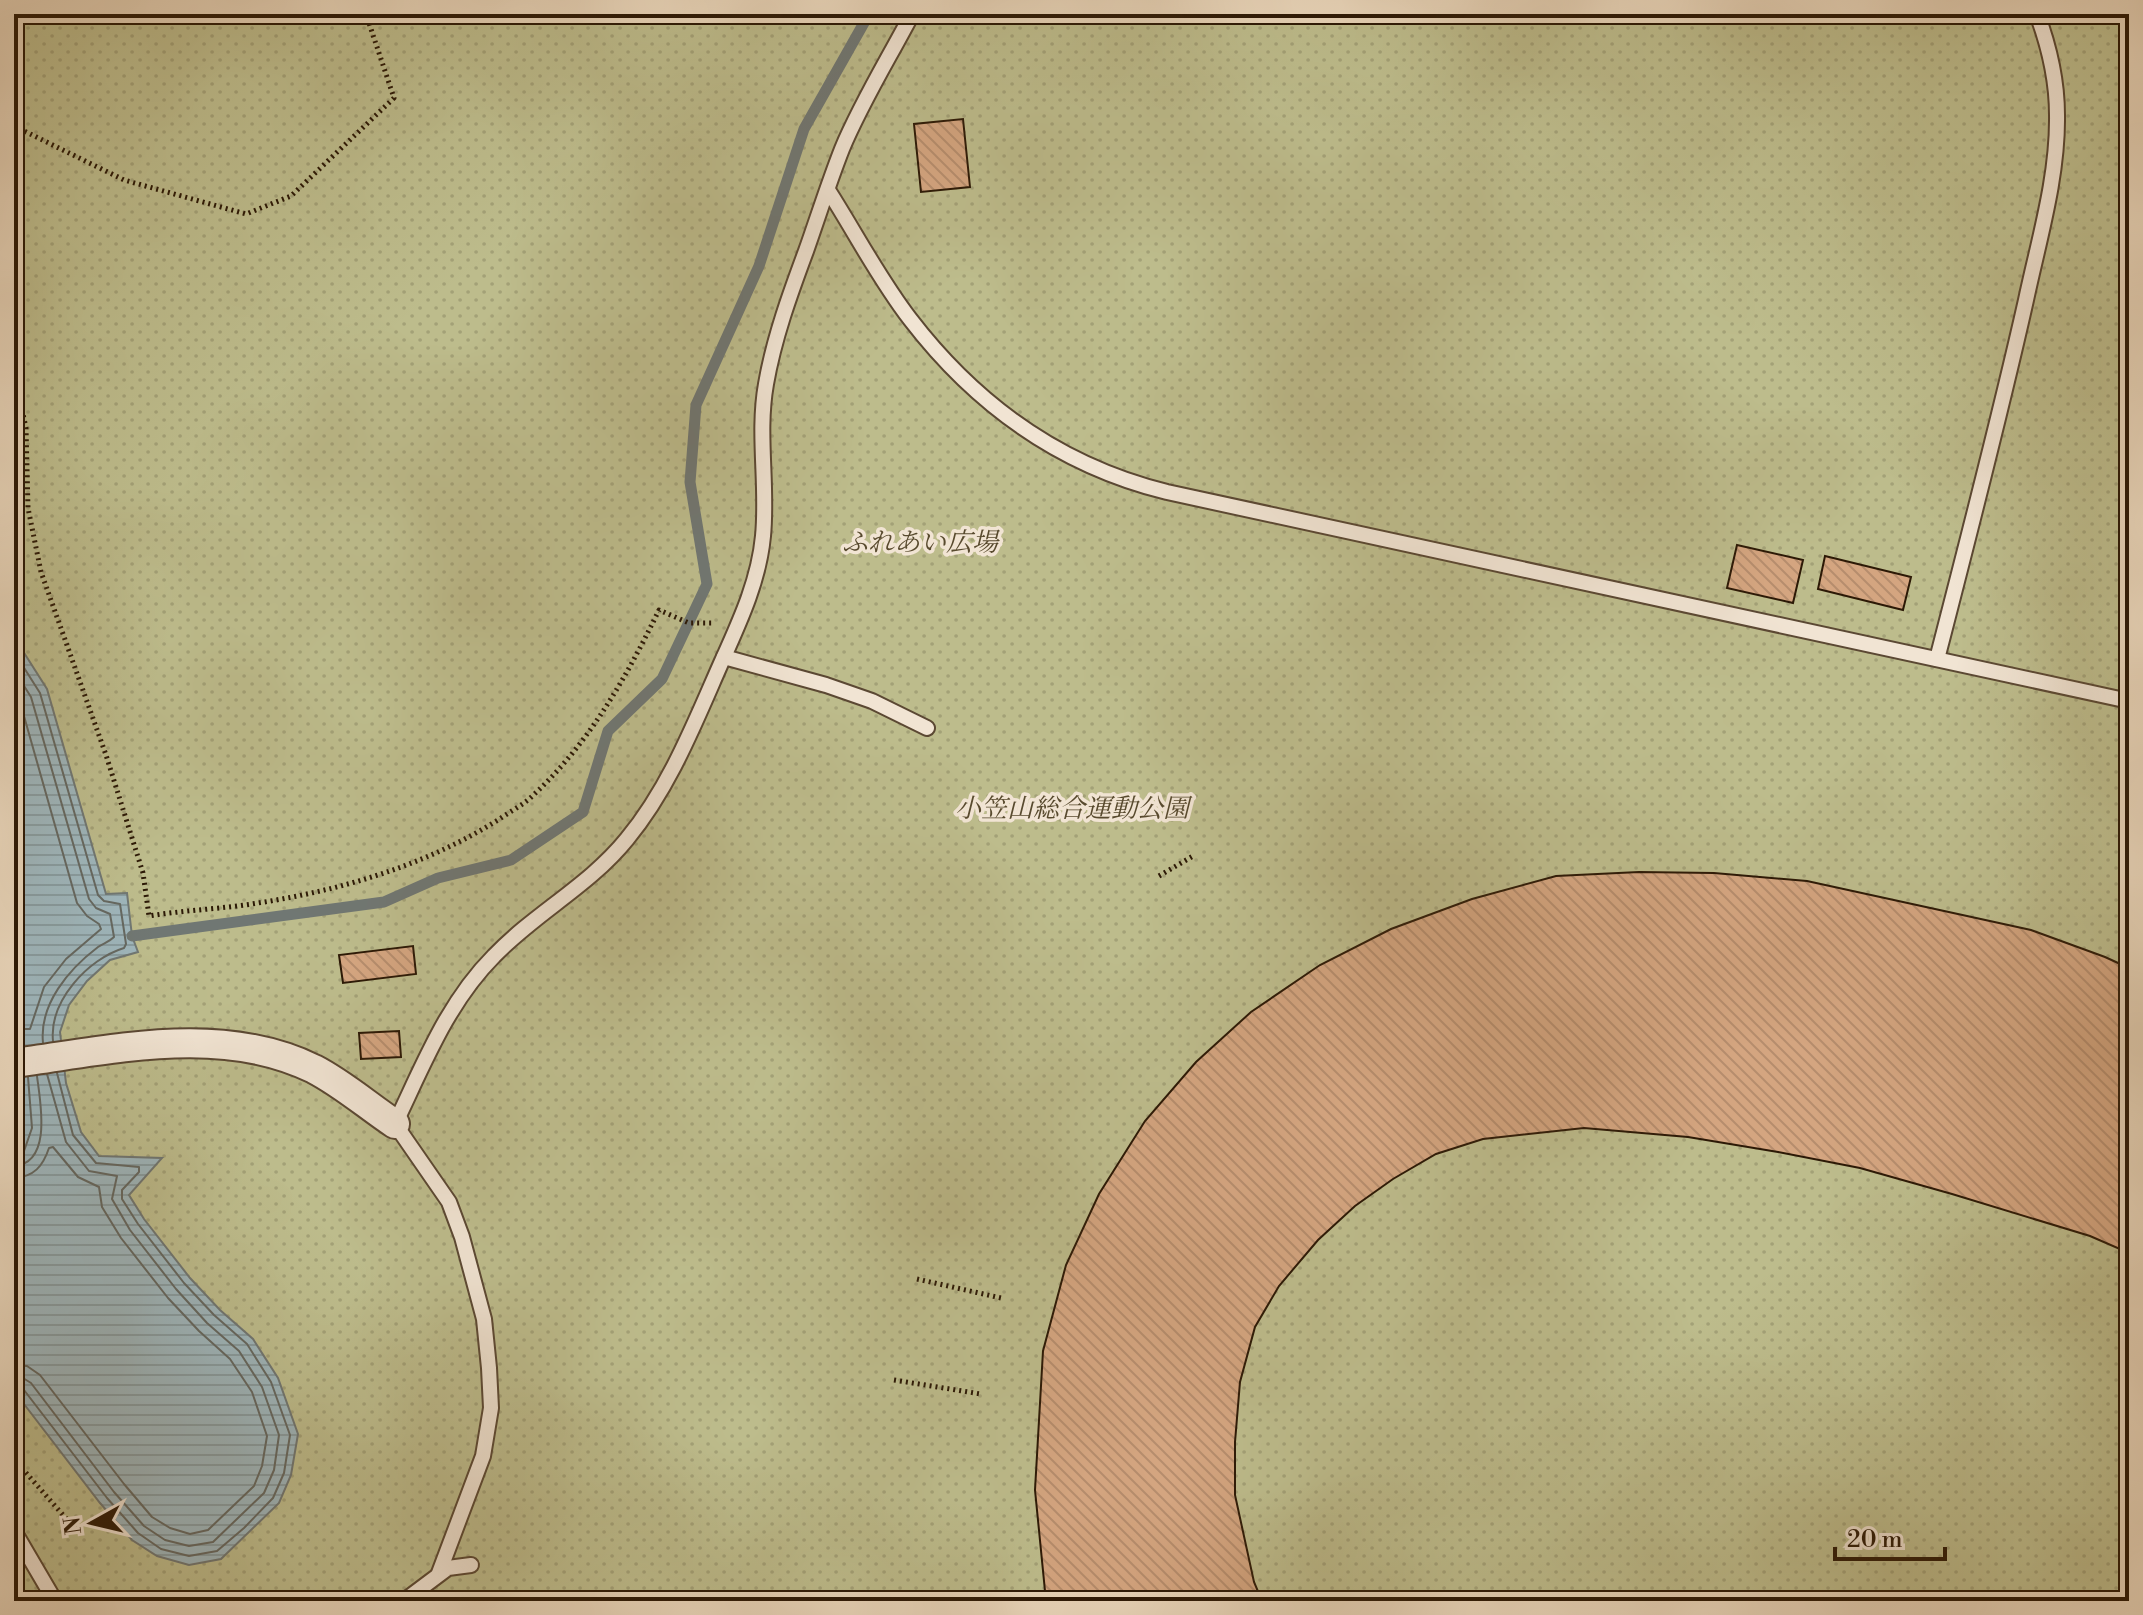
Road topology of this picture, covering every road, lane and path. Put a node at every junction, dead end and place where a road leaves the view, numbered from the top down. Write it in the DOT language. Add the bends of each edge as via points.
graph roads {
  1 [pos="366,14"];
  2 [pos="912,14"];
  3 [pos="2037,14"];
  4 [pos="14,126"];
  5 [pos="828,190"];
  6 [pos="14,381"];
  7 [pos="737,624"];
  8 [pos="724,657"];
  9 [pos="1937,659"];
  10 [pos="2129,701"];
  11 [pos="927,728"];
  12 [pos="1193,856"];
  13 [pos="1159,876"];
  14 [pos="14,1063"];
  15 [pos="395,1124"];
  16 [pos="917,1279"];
  17 [pos="1001,1298"];
  18 [pos="894,1380"];
  19 [pos="981,1394"];
  20 [pos="14,1459"];
  21 [pos="14,1531"];
  22 [pos="77,1531"];
  23 [pos="471,1565"];
  24 [pos="439,1573"];
  25 [pos="55,1601"];
  26 [pos="404,1601"];
  1 -- 4 [label="path" via="394,98 291,196 246,214 124,180"];
  2 -- 5 [label="lane" via="843,147"];
  3 -- 9 [label="lane" via="2053,79 2055,157 2001,410"];
  5 -- 7 [label="lane" via="792,288 766,382 761,413 762,548"];
  5 -- 9 [label="lane" via="908,317 975,392 1040,440 1109,475 1167,492"];
  6 -- 7 [label="path" via="26,428 28,508 41,572 86,692 143,873 149,916 332,888 375,877 465,840 526,802 565,762 621,684 659,610 689,623"];
  7 -- 8 [label="lane"];
  8 -- 11 [label="lane" via="872,701"];
  8 -- 15 [label="lane" via="653,807 596,872 523,929 468,987 430,1047"];
  9 -- 10 [label="lane"];
  12 -- 13 [label="path"];
  14 -- 15 [label="street" via="200,1041 238,1045 313,1069"];
  15 -- 24 [label="lane" via="449,1202 484,1319 489,1368 491,1408 483,1456"];
  16 -- 17 [label="path"];
  18 -- 19 [label="path"];
  20 -- 22 [label="path"];
  21 -- 25 [label="lane"];
  23 -- 24 [label="lane"];
  24 -- 26 [label="lane"];
}
